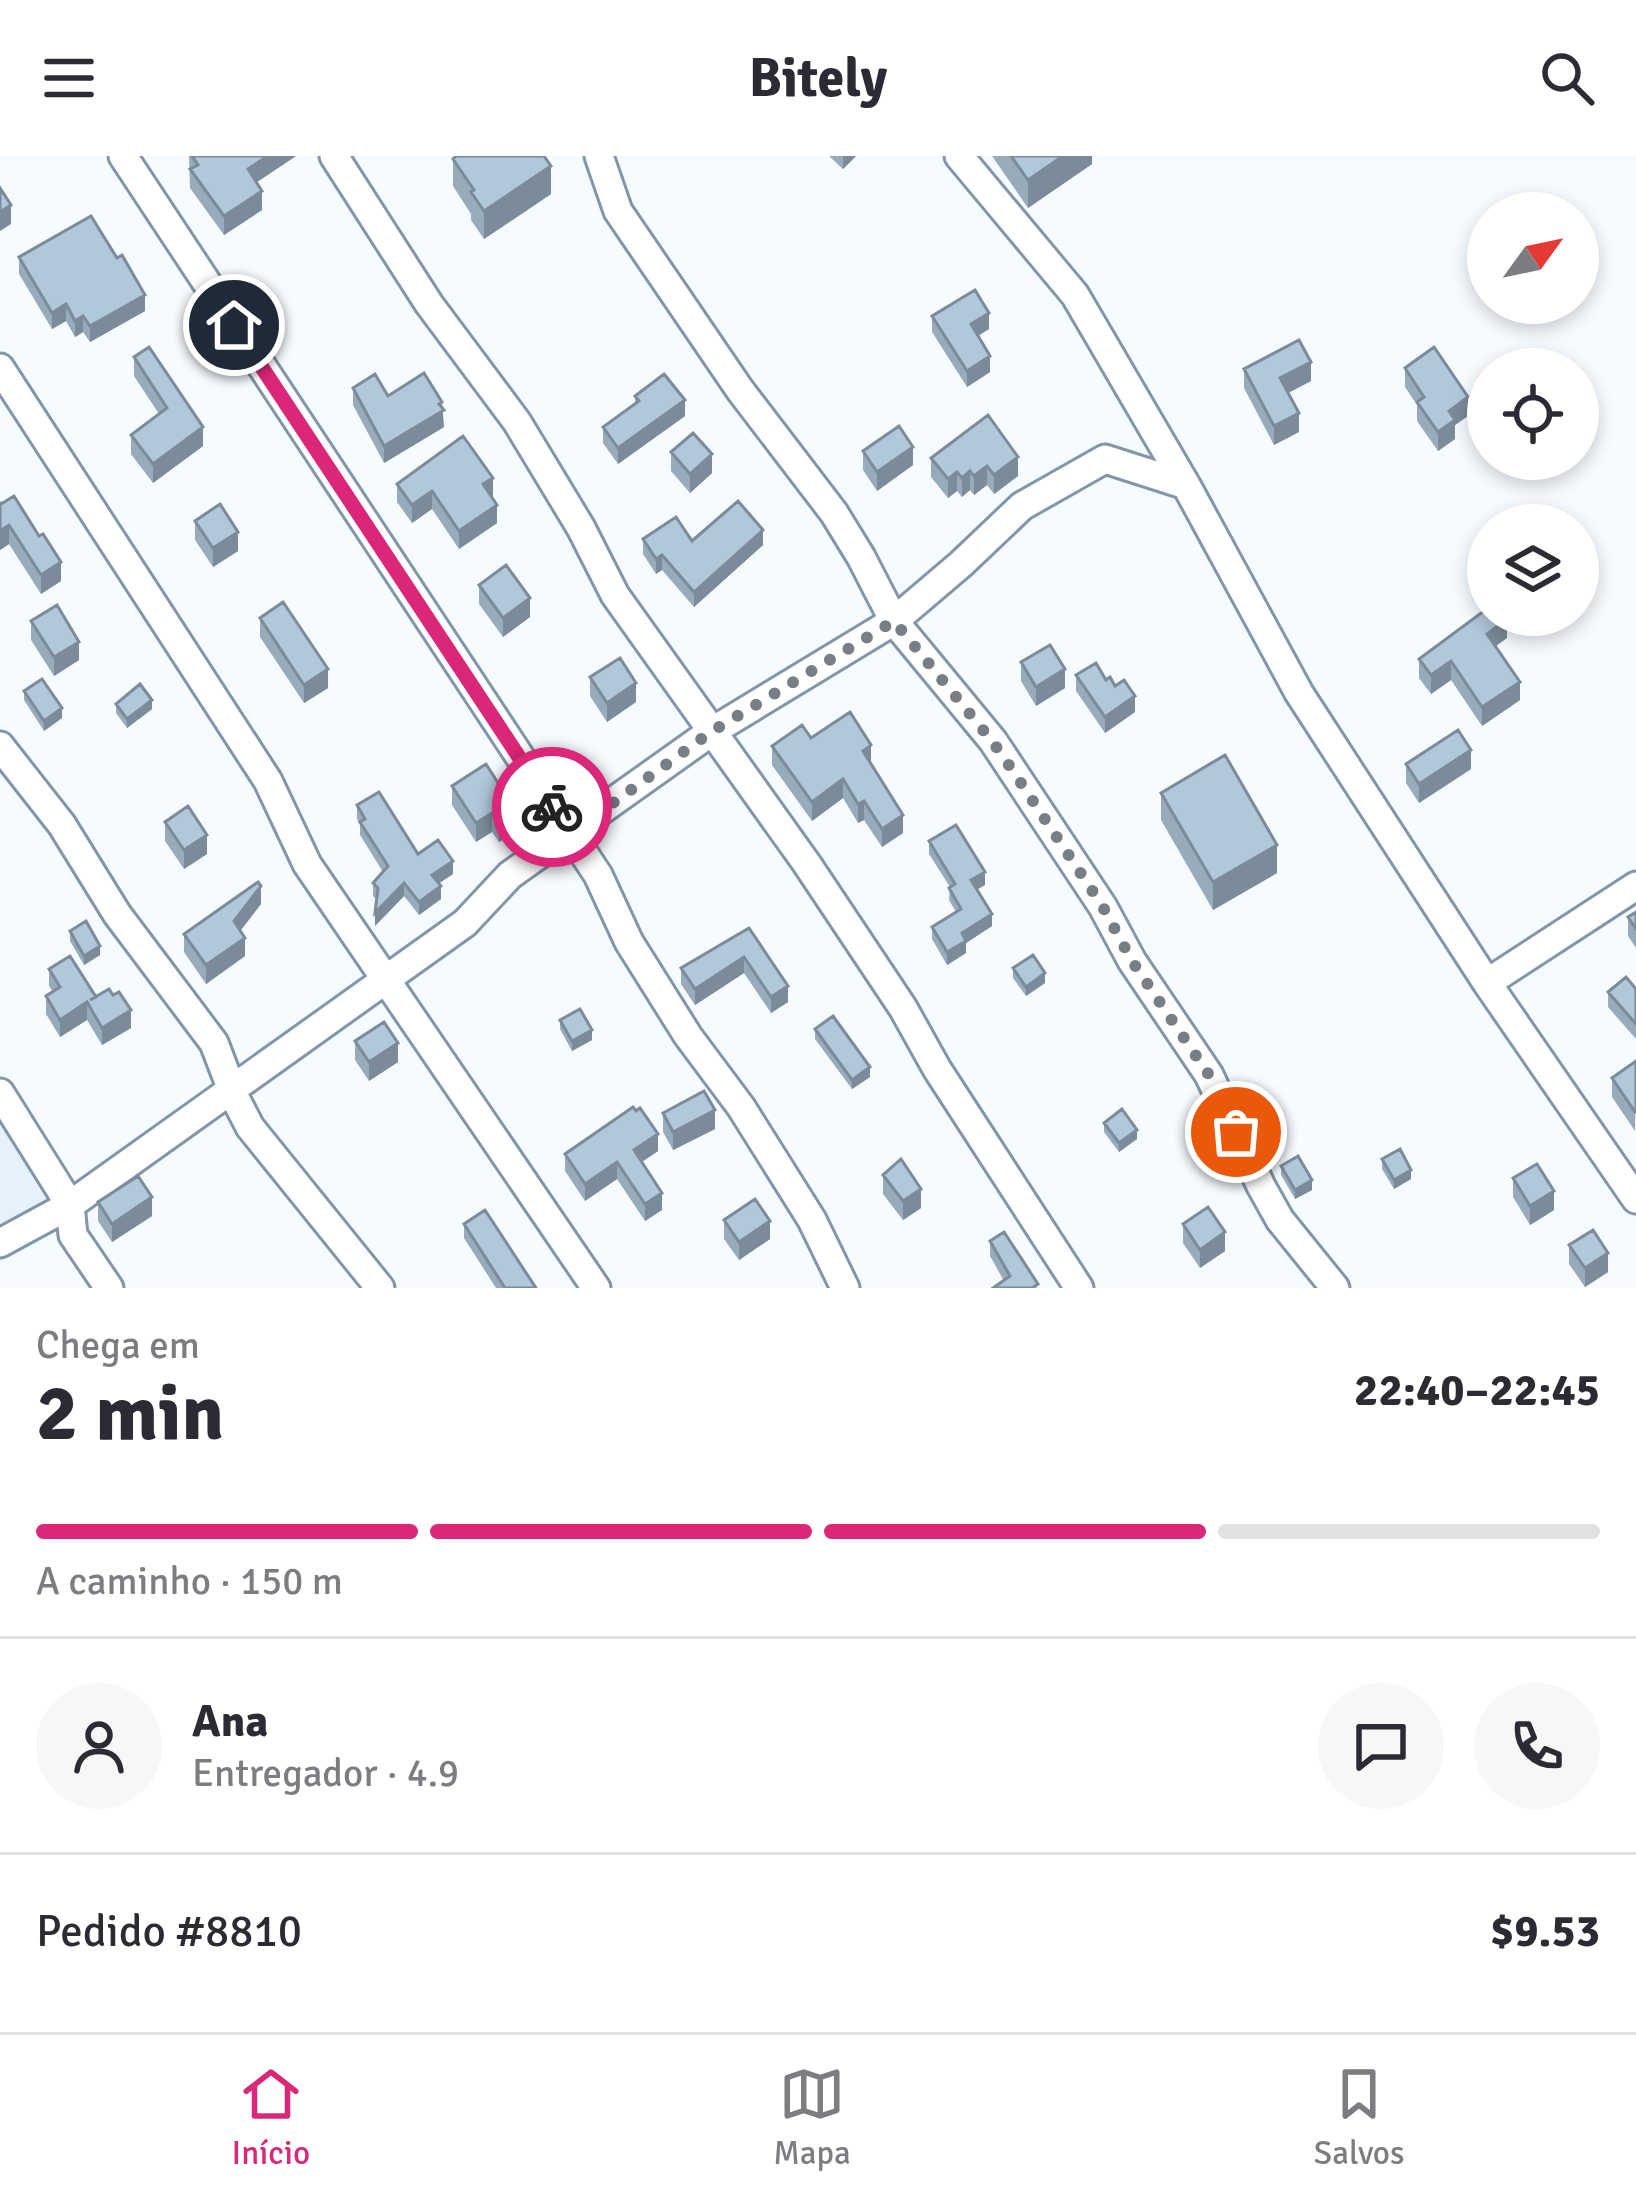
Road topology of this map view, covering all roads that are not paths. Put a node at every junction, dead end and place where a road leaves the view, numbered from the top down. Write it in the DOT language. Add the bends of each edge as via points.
graph roads {
  1 [pos="123,156"];
  2 [pos="334,156"];
  3 [pos="599,156"];
  4 [pos="959,156"];
  5 [pos="0,368"];
  6 [pos="1186,485"];
  7 [pos="894,621"];
  8 [pos="711,732"];
  9 [pos="0,746"];
  10 [pos="570,834"];
  11 [pos="1636,886"];
  12 [pos="384,980"];
  13 [pos="1487,983"];
  14 [pos="232,1090"];
  15 [pos="0,1093"];
  16 [pos="1636,1199"];
  17 [pos="70,1205"];
  18 [pos="0,1243"];
  19 [pos="109,1288"];
  20 [pos="380,1288"];
  21 [pos="596,1288"];
  22 [pos="845,1288"];
  23 [pos="1079,1288"];
  24 [pos="1334,1288"];
  1 -- 10 [label="street"];
  2 -- 8 [label="street" via="517,422 615,595"];
  3 -- 7 [label="street" via="618,211 834,513"];
  4 -- 6 [label="street" via="1075,295"];
  5 -- 12 [label="street" via="268,781 307,864"];
  6 -- 7 [label="street" via="1105,458 1022,506"];
  6 -- 13 [label="street" via="1299,693"];
  7 -- 8 [label="street"];
  7 -- 24 [label="street" via="992,741 1103,907 1209,1075 1280,1220"];
  8 -- 10 [label="street"];
  8 -- 23 [label="street" via="903,1008"];
  9 -- 14 [label="street" via="214,1043"];
  10 -- 12 [label="street"];
  10 -- 22 [label="street" via="628,942 812,1220"];
  11 -- 13 [label="street"];
  12 -- 14 [label="street"];
  12 -- 21 [label="street"];
  13 -- 16 [label="street"];
  14 -- 17 [label="street"];
  14 -- 20 [label="street" via="250,1127"];
  15 -- 17 [label="street"];
  17 -- 18 [label="street"];
  17 -- 19 [label="street" via="73,1235"];
}
